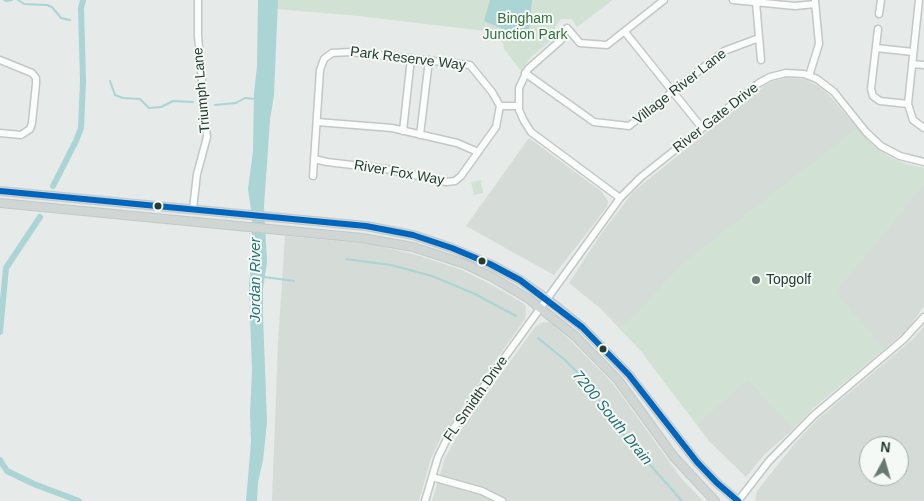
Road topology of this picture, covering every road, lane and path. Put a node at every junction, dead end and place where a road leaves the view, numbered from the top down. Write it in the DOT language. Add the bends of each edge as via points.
graph roads {
  1 [pos="198,0"];
  2 [pos="664,0"];
  3 [pos="733,0"];
  4 [pos="881,0"];
  5 [pos="919,0"];
  6 [pos="756,2"];
  7 [pos="815,2"];
  8 [pos="921,11"];
  9 [pos="879,14"];
  10 [pos="878,29"];
  11 [pos="625,32"];
  12 [pos="759,38"];
  13 [pos="876,48"];
  14 [pos="913,52"];
  15 [pos="411,58"];
  16 [pos="0,60"];
  17 [pos="429,60"];
  18 [pos="762,60"];
  19 [pos="912,64"];
  20 [pos="924,65"];
  21 [pos="525,73"];
  22 [pos="810,76"];
  23 [pos="673,92"];
  24 [pos="908,104"];
  25 [pos="500,106"];
  26 [pos="519,106"];
  27 [pos="317,122"];
  28 [pos="702,128"];
  29 [pos="924,128"];
  30 [pos="403,131"];
  31 [pos="0,134"];
  32 [pos="420,135"];
  33 [pos="478,152"];
  34 [pos="314,159"];
  35 [pos="924,162"];
  36 [pos="313,176"];
  37 [pos="0,191"];
  38 [pos="620,198"];
  39 [pos="0,203"];
  40 [pos="193,209"];
  41 [pos="544,304"];
  42 [pos="924,317"];
  43 [pos="432,477"];
  44 [pos="426,501"];
  45 [pos="502,501"];
  46 [pos="715,501"];
  47 [pos="738,501"];
  1 -- 40 [label="street, Triumph Lane" via="207,137 197,174"];
  2 -- 11 [label="street"];
  3 -- 6 [label="street"];
  4 -- 9 [label="street"];
  5 -- 8 [label="street"];
  6 -- 7 [label="street" via="795,6"];
  6 -- 12 [label="street"];
  7 -- 22 [label="street" via="819,44"];
  8 -- 14 [label="street"];
  10 -- 13 [label="street"];
  11 -- 21 [label="street" via="603,46 580,43 566,28 561,40"];
  11 -- 23 [label="street"];
  12 -- 18 [label="street"];
  12 -- 23 [label="street, Village River Lane" via="724,51"];
  13 -- 14 [label="street"];
  13 -- 24 [label="street" via="873,96 880,101"];
  14 -- 19 [label="street"];
  15 -- 17 [label="street, Park Reserve Way"];
  15 -- 27 [label="street, Park Reserve Way" via="344,52 329,54 320,70"];
  15 -- 30 [label="street"];
  16 -- 31 [label="street" via="29,71 35,76 36,84 30,129 21,135"];
  17 -- 25 [label="street, Park Reserve Way" via="470,65"];
  17 -- 32 [label="street"];
  19 -- 20 [label="street"];
  19 -- 24 [label="street"];
  21 -- 23 [label="street, Village River Lane" via="597,124 629,126"];
  21 -- 26 [label="street"];
  22 -- 28 [label="street, River Gate Drive" via="786,73 767,78"];
  22 -- 35 [label="street, River Gate Drive" via="831,89 871,138 900,156"];
  23 -- 28 [label="street"];
  24 -- 29 [label="street" via="913,120"];
  25 -- 26 [label="street"];
  25 -- 33 [label="street, River Fox Way" via="496,127"];
  26 -- 38 [label="street" via="534,135"];
  27 -- 30 [label="street"];
  27 -- 34 [label="street, Park Reserve Way"];
  28 -- 38 [label="street, River Gate Drive"];
  30 -- 32 [label="street"];
  32 -- 33 [label="street" via="461,144"];
  33 -- 34 [label="street, River Fox Way" via="458,178 451,182 386,168"];
  34 -- 36 [label="street, Park Reserve Way"];
  37 -- 40 [label="main road"];
  38 -- 41 [label="street, River Gate Drive"];
  39 -- 41 [label="main road" via="374,239 425,251 479,270"];
  40 -- 41 [label="main road" via="396,231 452,248 490,264 520,280"];
  41 -- 43 [label="street, FL Smidth Drive" via="450,433"];
  41 -- 46 [label="main road" via="607,368 674,457"];
  41 -- 47 [label="main road" via="582,328 604,349 629,375 697,462"];
  42 -- 47 [label="street" via="904,339 813,416 769,461"];
  43 -- 44 [label="street, FL Smidth Drive"];
  43 -- 45 [label="street" via="482,491"];
}
